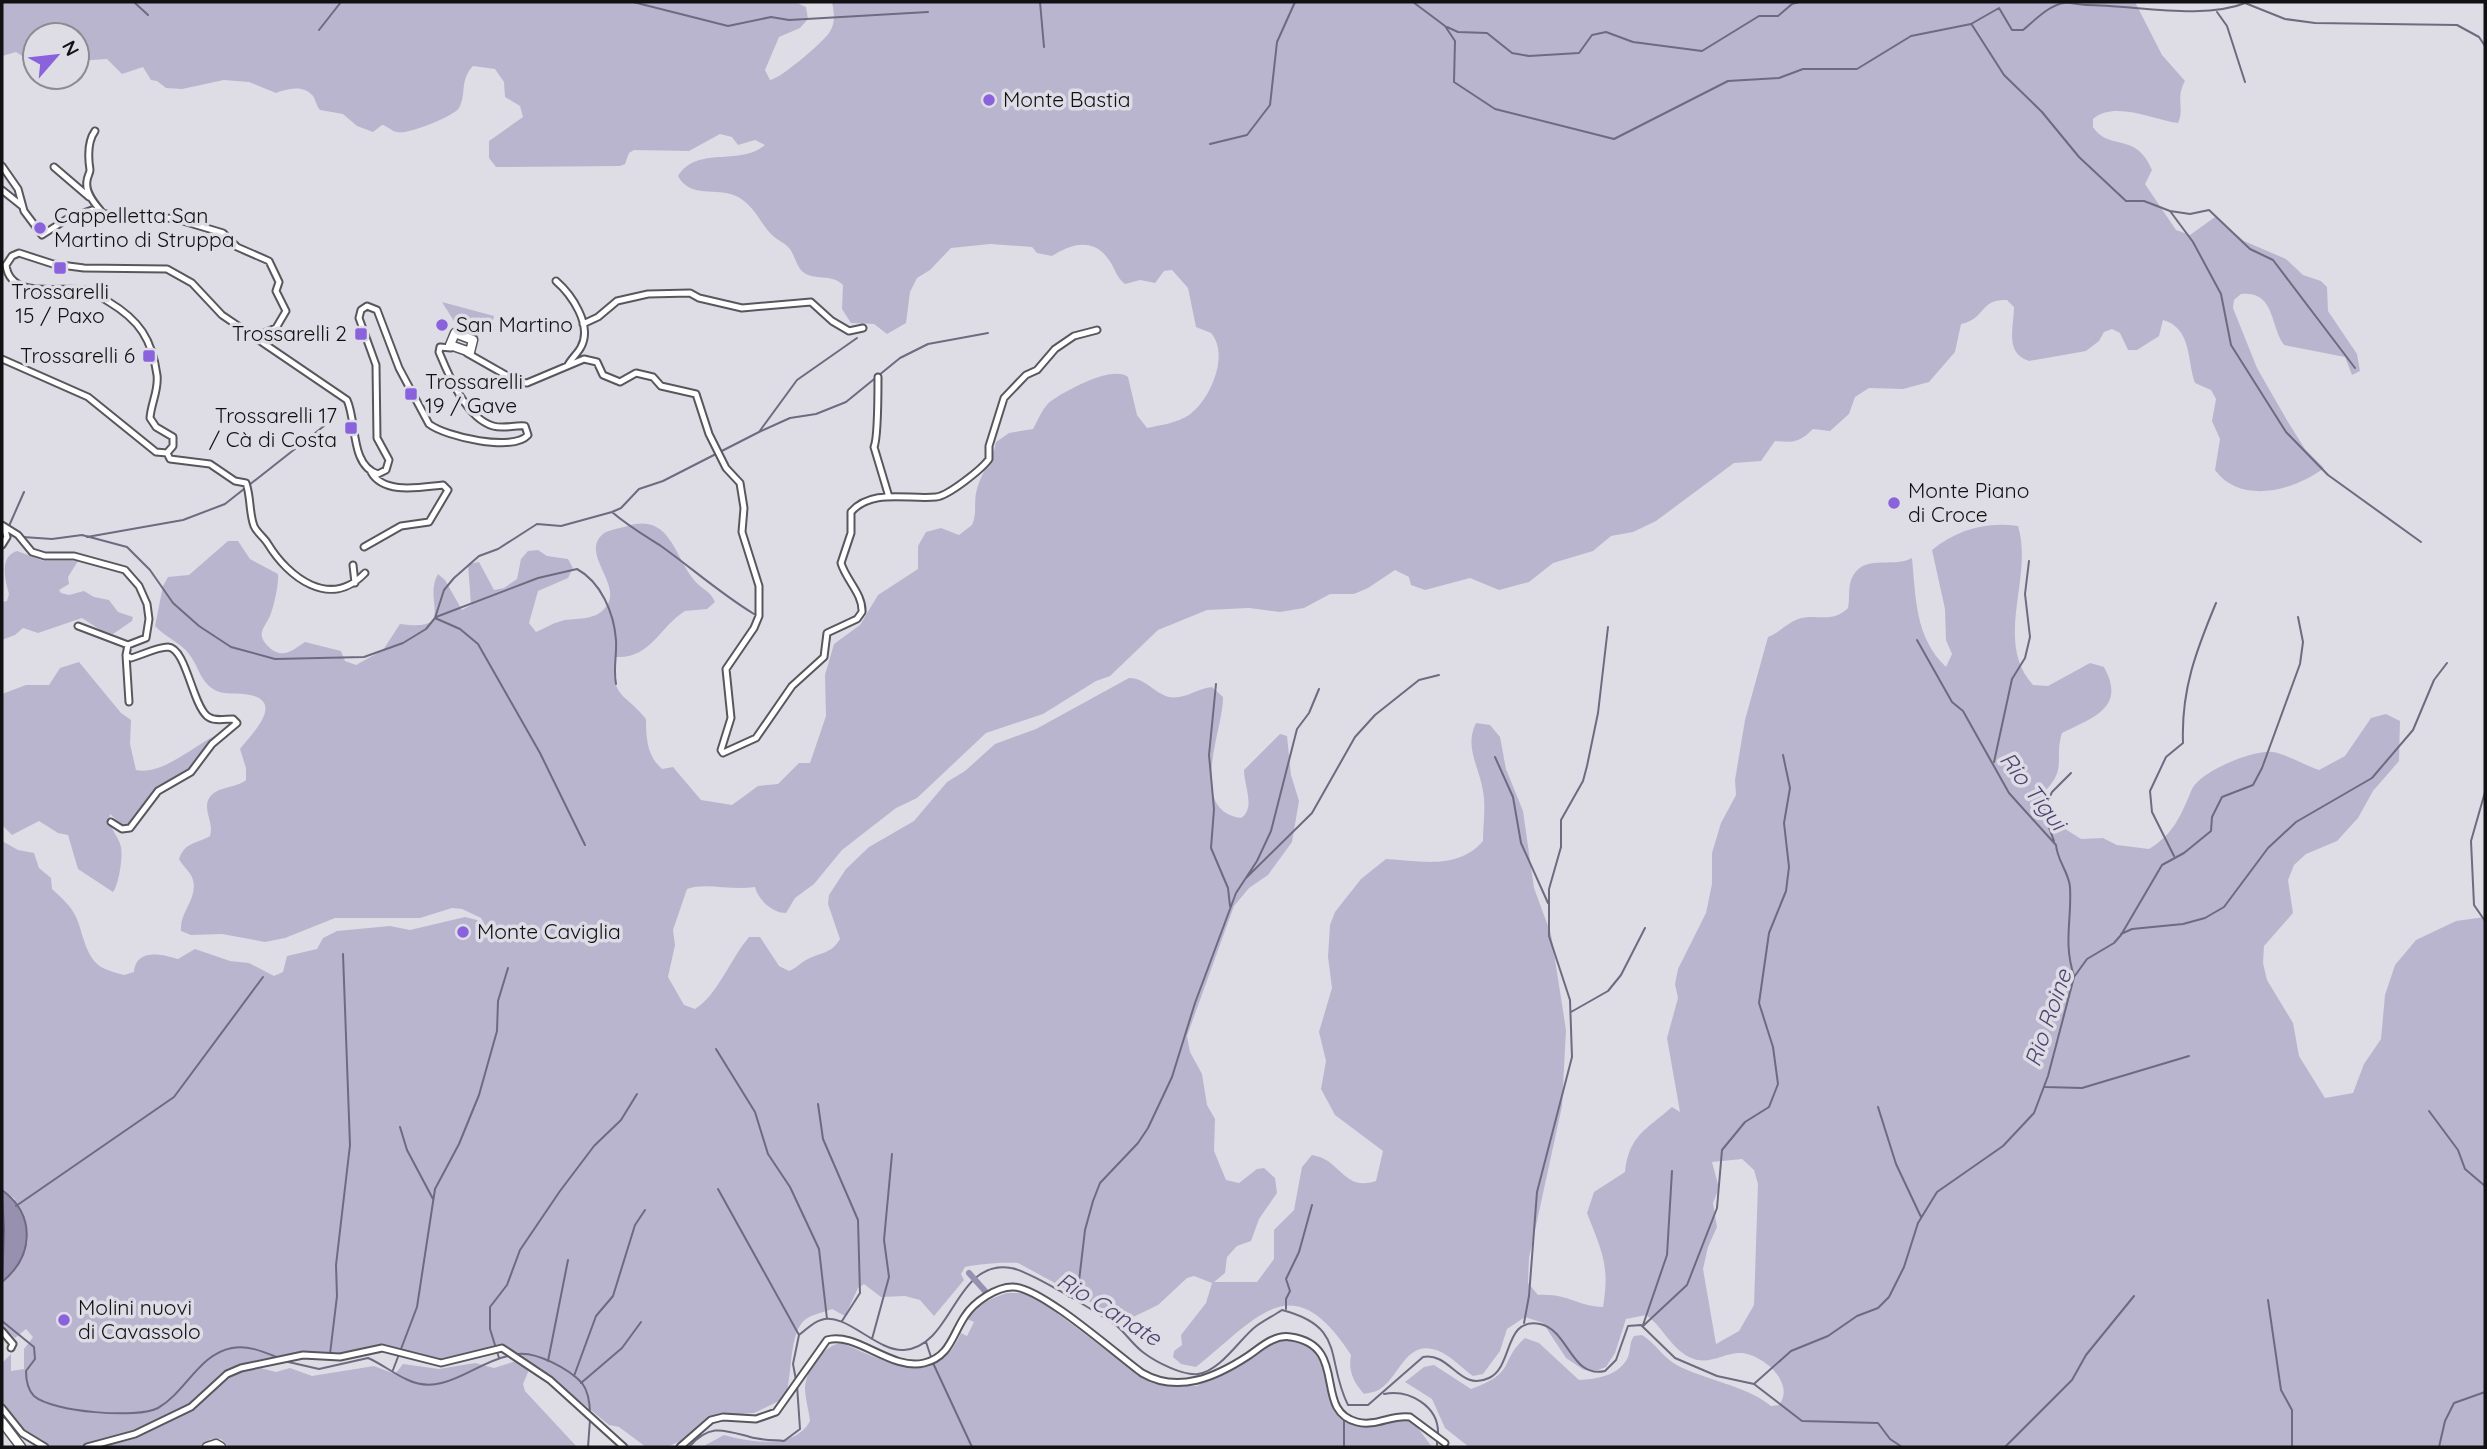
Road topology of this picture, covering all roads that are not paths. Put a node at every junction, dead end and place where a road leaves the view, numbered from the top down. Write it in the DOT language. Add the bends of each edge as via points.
graph roads {
  1 [pos="95,131"];
  2 [pos="2,166"];
  3 [pos="54,167"];
  4 [pos="2,190"];
  5 [pos="91,199"];
  6 [pos="22,206"];
  7 [pos="103,213"];
  8 [pos="556,281"];
  9 [pos="583,324"];
  10 [pos="863,328"];
  11 [pos="1097,330"];
  12 [pos="254,337"];
  13 [pos="2,359"];
  14 [pos="568,365"];
  15 [pos="878,377"];
  16 [pos="167,453"];
  17 [pos="371,472"];
  18 [pos="889,497"];
  19 [pos="3,526"];
  20 [pos="2,545"];
  21 [pos="364,547"];
  22 [pos="353,565"];
  23 [pos="365,573"];
  24 [pos="355,583"];
  25 [pos="78,626"];
  26 [pos="128,646"];
  27 [pos="126,655"];
  28 [pos="129,702"];
  29 [pos="111,822"];
  30 [pos="2,1331"];
  31 [pos="11,1348"];
  32 [pos="2,1408"];
  33 [pos="2,1422"];
  34 [pos="1445,1443"];
  35 [pos="21,1447"];
  36 [pos="45,1447"];
  37 [pos="87,1447"];
  38 [pos="207,1447"];
  39 [pos="220,1447"];
  40 [pos="624,1447"];
  41 [pos="680,1447"];
  1 -- 5 [label="street" via="87,160"];
  2 -- 6 [label="street" via="18,189"];
  3 -- 5 [label="street"];
  4 -- 6 [label="street"];
  5 -- 7 [label="street"];
  6 -- 7 [label="street" via="43,235 73,216 92,210"];
  7 -- 12 [label="street" via="139,221 173,218 225,234 237,247 269,261 286,312 275,329"];
  8 -- 9 [label="street" via="569,292"];
  9 -- 10 [label="street" via="617,301 678,292 742,308 811,302 849,331"];
  9 -- 14 [label="street" via="582,345"];
  11 -- 18 [label="street" via="1074,336 1055,349 1004,398 989,459 950,493"];
  12 -- 16 [label="street" via="209,304 192,283 167,269 84,268 19,253 9,258 6,269 20,286 88,291 130,314 145,335 155,367 157,388 150,418 173,437"];
  12 -- 17 [label="street" via="347,400 356,444"];
  13 -- 16 [label="street" via="88,397 156,452"];
  14 -- 17 [label="street" via="537,381 522,383 471,354 440,347 458,391 482,421 502,427 523,425 528,435 521,441 454,438 429,424 399,368 377,310 367,306 359,318 376,365 376,433 389,464 381,473"];
  14 -- 18 [label="street" via="587,359 597,362 602,374 611,379 625,382 636,373 653,377 661,386 687,390 698,398 709,434 726,468 740,483 742,532 759,586 759,616 726,669 731,718 721,752 756,738 792,686 824,657 827,633 857,620 863,604 841,563 851,512 873,499"];
  15 -- 18 [label="street" via="874,447"];
  16 -- 24 [label="street" via="170,458 210,464 246,483 256,530 276,559 309,585 327,589"];
  17 -- 21 [label="street" via="387,486 446,486 446,494 429,522 401,526"];
  19 -- 20 [label="street" via="6,537"];
  19 -- 26 [label="street" via="32,552 80,557 120,567 129,574 144,594 149,619 146,638"];
  22 -- 24 [label="street"];
  23 -- 24 [label="street"];
  25 -- 26 [label="street"];
  26 -- 27 [label="street"];
  27 -- 28 [label="street"];
  27 -- 29 [label="street" via="131,658 173,648 181,656 187,680 206,715 237,723 212,744 191,772 158,791 130,828"];
  30 -- 31 [label="street" via="13,1344"];
  32 -- 36 [label="street" via="22,1433"];
  33 -- 35 [label="main road"];
  34 -- 41 [label="street" via="1405,1416 1367,1424 1346,1417 1335,1403 1321,1351 1310,1342 1290,1337 1267,1343 1197,1382 1152,1379 1035,1293 1013,1287 971,1308 952,1343 933,1360 908,1365 834,1338 819,1348 782,1407 767,1417 711,1420"];
  37 -- 40 [label="street" via="135,1434 191,1407 232,1370 303,1355 341,1357 382,1348 441,1363 492,1348 507,1351 531,1366"];
  38 -- 39 [label="main road"];
}
